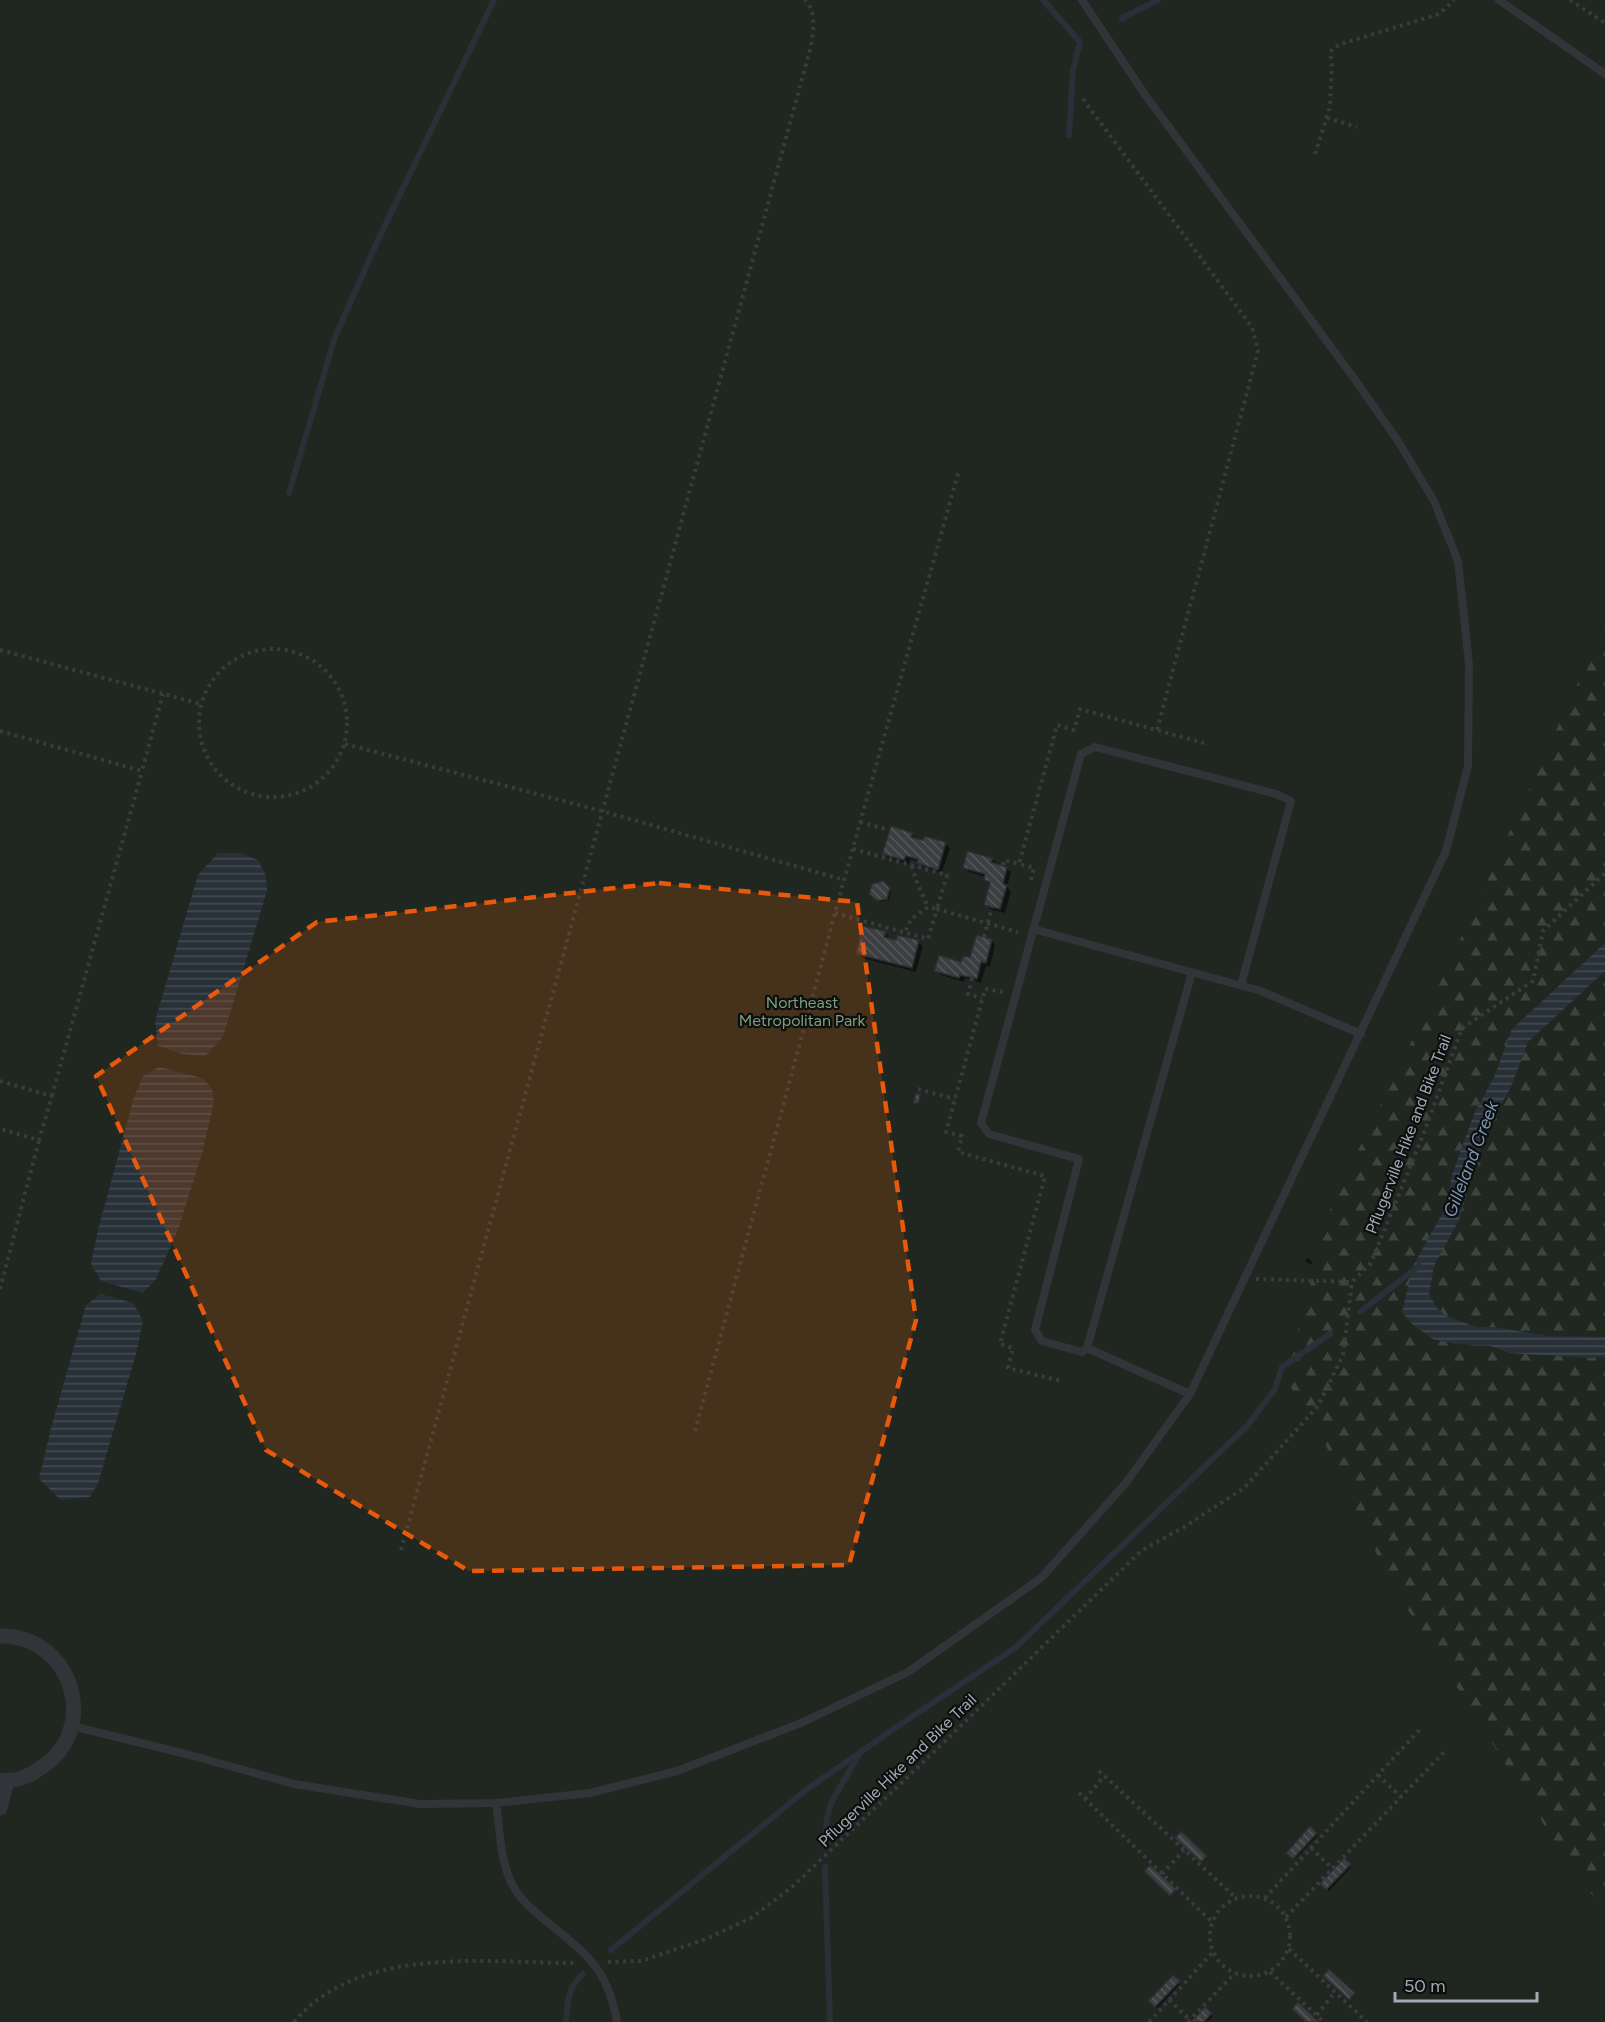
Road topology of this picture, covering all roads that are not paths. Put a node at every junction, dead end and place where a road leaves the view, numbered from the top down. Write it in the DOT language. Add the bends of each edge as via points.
graph roads {
  1 [pos="1082,0"];
  2 [pos="1499,0"];
  3 [pos="1605,74"];
  4 [pos="1033,929"];
  5 [pos="1192,972"];
  6 [pos="1241,985"];
  7 [pos="1361,1034"];
  8 [pos="1087,1348"];
  9 [pos="1190,1394"];
  10 [pos="0,1636"];
  11 [pos="72,1726"];
  12 [pos="3,1781"];
  13 [pos="496,1803"];
  14 [pos="0,1808"];
  15 [pos="617,2022"];
  1 -- 7 [label="lane" via="1146,96 1398,441 1434,501 1458,561 1469,664 1468,766 1446,851"];
  2 -- 3 [label="lane"];
  4 -- 5 [label="lane"];
  4 -- 6 [label="lane" via="1081,754 1095,747 1276,794 1291,801"];
  4 -- 8 [label="lane" via="981,1123 989,1134 1079,1159 1035,1330 1042,1341 1082,1352"];
  5 -- 6 [label="lane"];
  5 -- 8 [label="lane"];
  6 -- 7 [label="lane"];
  7 -- 9 [label="lane"];
  8 -- 9 [label="lane"];
  9 -- 13 [label="lane" via="1125,1484 1041,1578 908,1672 801,1723 677,1771 590,1793"];
  10 -- 11 [label="street" via="36,1644 55,1658 68,1679 74,1702"];
  11 -- 12 [label="street" via="63,1747 48,1764 29,1776"];
  11 -- 13 [label="lane" via="294,1784 420,1804"];
  12 -- 14 [label="street"];
  13 -- 15 [label="lane" via="504,1862 512,1884 526,1904 594,1963 606,1981"];
}
